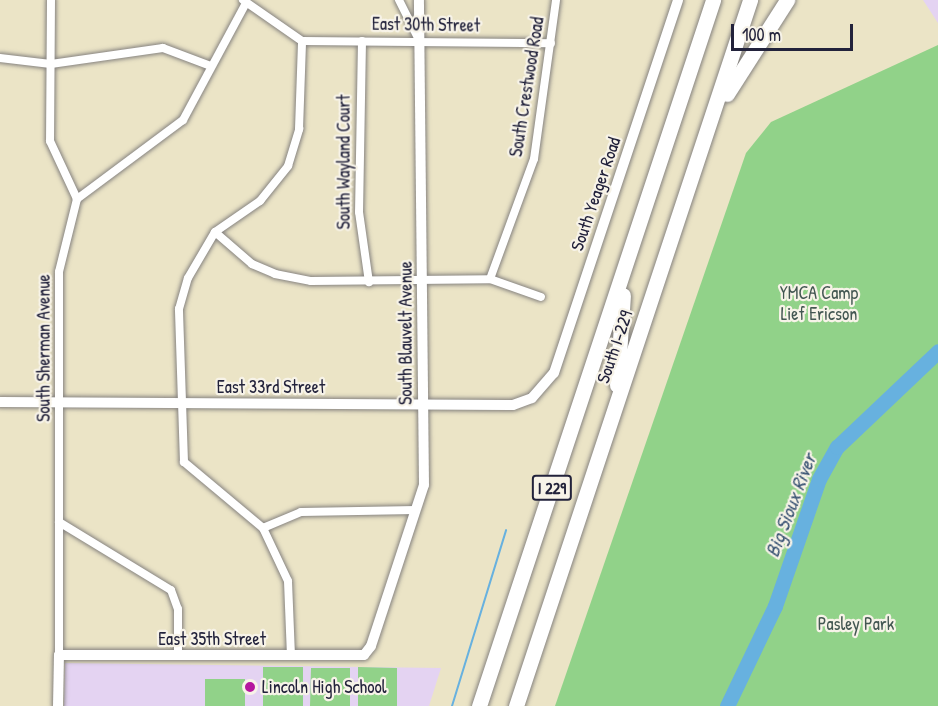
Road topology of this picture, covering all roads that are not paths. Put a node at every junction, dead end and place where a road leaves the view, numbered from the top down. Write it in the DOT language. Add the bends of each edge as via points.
graph roads {
  1 [pos="51,0"];
  2 [pos="399,0"];
  3 [pos="419,0"];
  4 [pos="556,0"];
  5 [pos="678,0"];
  6 [pos="713,0"];
  7 [pos="750,0"];
  8 [pos="787,0"];
  9 [pos="244,2"];
  10 [pos="362,40"];
  11 [pos="419,40"];
  12 [pos="302,41"];
  13 [pos="550,43"];
  14 [pos="0,58"];
  15 [pos="51,64"];
  16 [pos="211,66"];
  17 [pos="690,182"];
  18 [pos="77,199"];
  19 [pos="215,232"];
  20 [pos="625,271"];
  21 [pos="490,279"];
  22 [pos="369,282"];
  23 [pos="423,283"];
  24 [pos="541,297"];
  25 [pos="538,395"];
  26 [pos="0,402"];
  27 [pos="61,402"];
  28 [pos="180,403"];
  29 [pos="423,405"];
  30 [pos="615,406"];
  31 [pos="416,510"];
  32 [pos="59,522"];
  33 [pos="262,528"];
  34 [pos="59,655"];
  35 [pos="364,655"];
  36 [pos="178,656"];
  37 [pos="291,656"];
  38 [pos="58,706"];
  39 [pos="479,706"];
  40 [pos="516,706"];
  1 -- 15 [label="street"];
  2 -- 11 [label="street"];
  3 -- 11 [label="street, South Blauvelt Avenue"];
  4 -- 13 [label="street, South Crestwood Road"];
  5 -- 25 [label="street, South Yeager Road" via="554,373"];
  6 -- 20 [label="highway, South I-229 / I 229"];
  7 -- 17 [label="highway, South I-229 / I 229"];
  8 -- 17 [label="highway" via="738,70"];
  9 -- 12 [label="street"];
  9 -- 16 [label="street"];
  10 -- 11 [label="street, East 30th Street"];
  10 -- 12 [label="street, East 30th Street"];
  10 -- 22 [label="street, South Wayland Court" via="359,212"];
  11 -- 13 [label="street, East 30th Street"];
  11 -- 23 [label="street, South Blauvelt Avenue"];
  12 -- 19 [label="street" via="299,129 288,166 260,201"];
  13 -- 21 [label="street, South Crestwood Road" via="534,159"];
  14 -- 15 [label="street"];
  15 -- 16 [label="street" via="163,48"];
  15 -- 18 [label="street" via="50,141"];
  16 -- 18 [label="street" via="183,120"];
  17 -- 30 [label="highway, South I-229 / I 229"];
  18 -- 27 [label="street, South Sherman Avenue" via="59,272"];
  19 -- 22 [label="street" via="252,264 275,274"];
  19 -- 28 [label="street" via="188,278 179,309"];
  20 -- 30 [label="highway"];
  20 -- 39 [label="highway, South I-229 / I 229"];
  21 -- 23 [label="street"];
  21 -- 24 [label="street"];
  22 -- 23 [label="street"];
  23 -- 29 [label="street, South Blauvelt Avenue"];
  25 -- 29 [label="street, East 33rd Street" via="513,405"];
  26 -- 27 [label="street, East 33rd Street"];
  27 -- 28 [label="street, East 33rd Street"];
  27 -- 32 [label="street, South Sherman Avenue"];
  28 -- 29 [label="street, East 33rd Street"];
  28 -- 33 [label="street" via="184,462"];
  29 -- 31 [label="street, South Blauvelt Avenue" via="424,485"];
  30 -- 40 [label="highway, South I-229 / I 229"];
  31 -- 33 [label="street" via="301,512"];
  31 -- 35 [label="street, South Blauvelt Avenue"];
  32 -- 34 [label="street, South Sherman Avenue"];
  32 -- 36 [label="street" via="171,590 178,609"];
  33 -- 37 [label="street" via="288,580"];
  34 -- 36 [label="street, East 35th Street"];
  34 -- 38 [label="street, South Sherman Avenue"];
  35 -- 37 [label="street, East 35th Street"];
  36 -- 37 [label="street, East 35th Street"];
}
